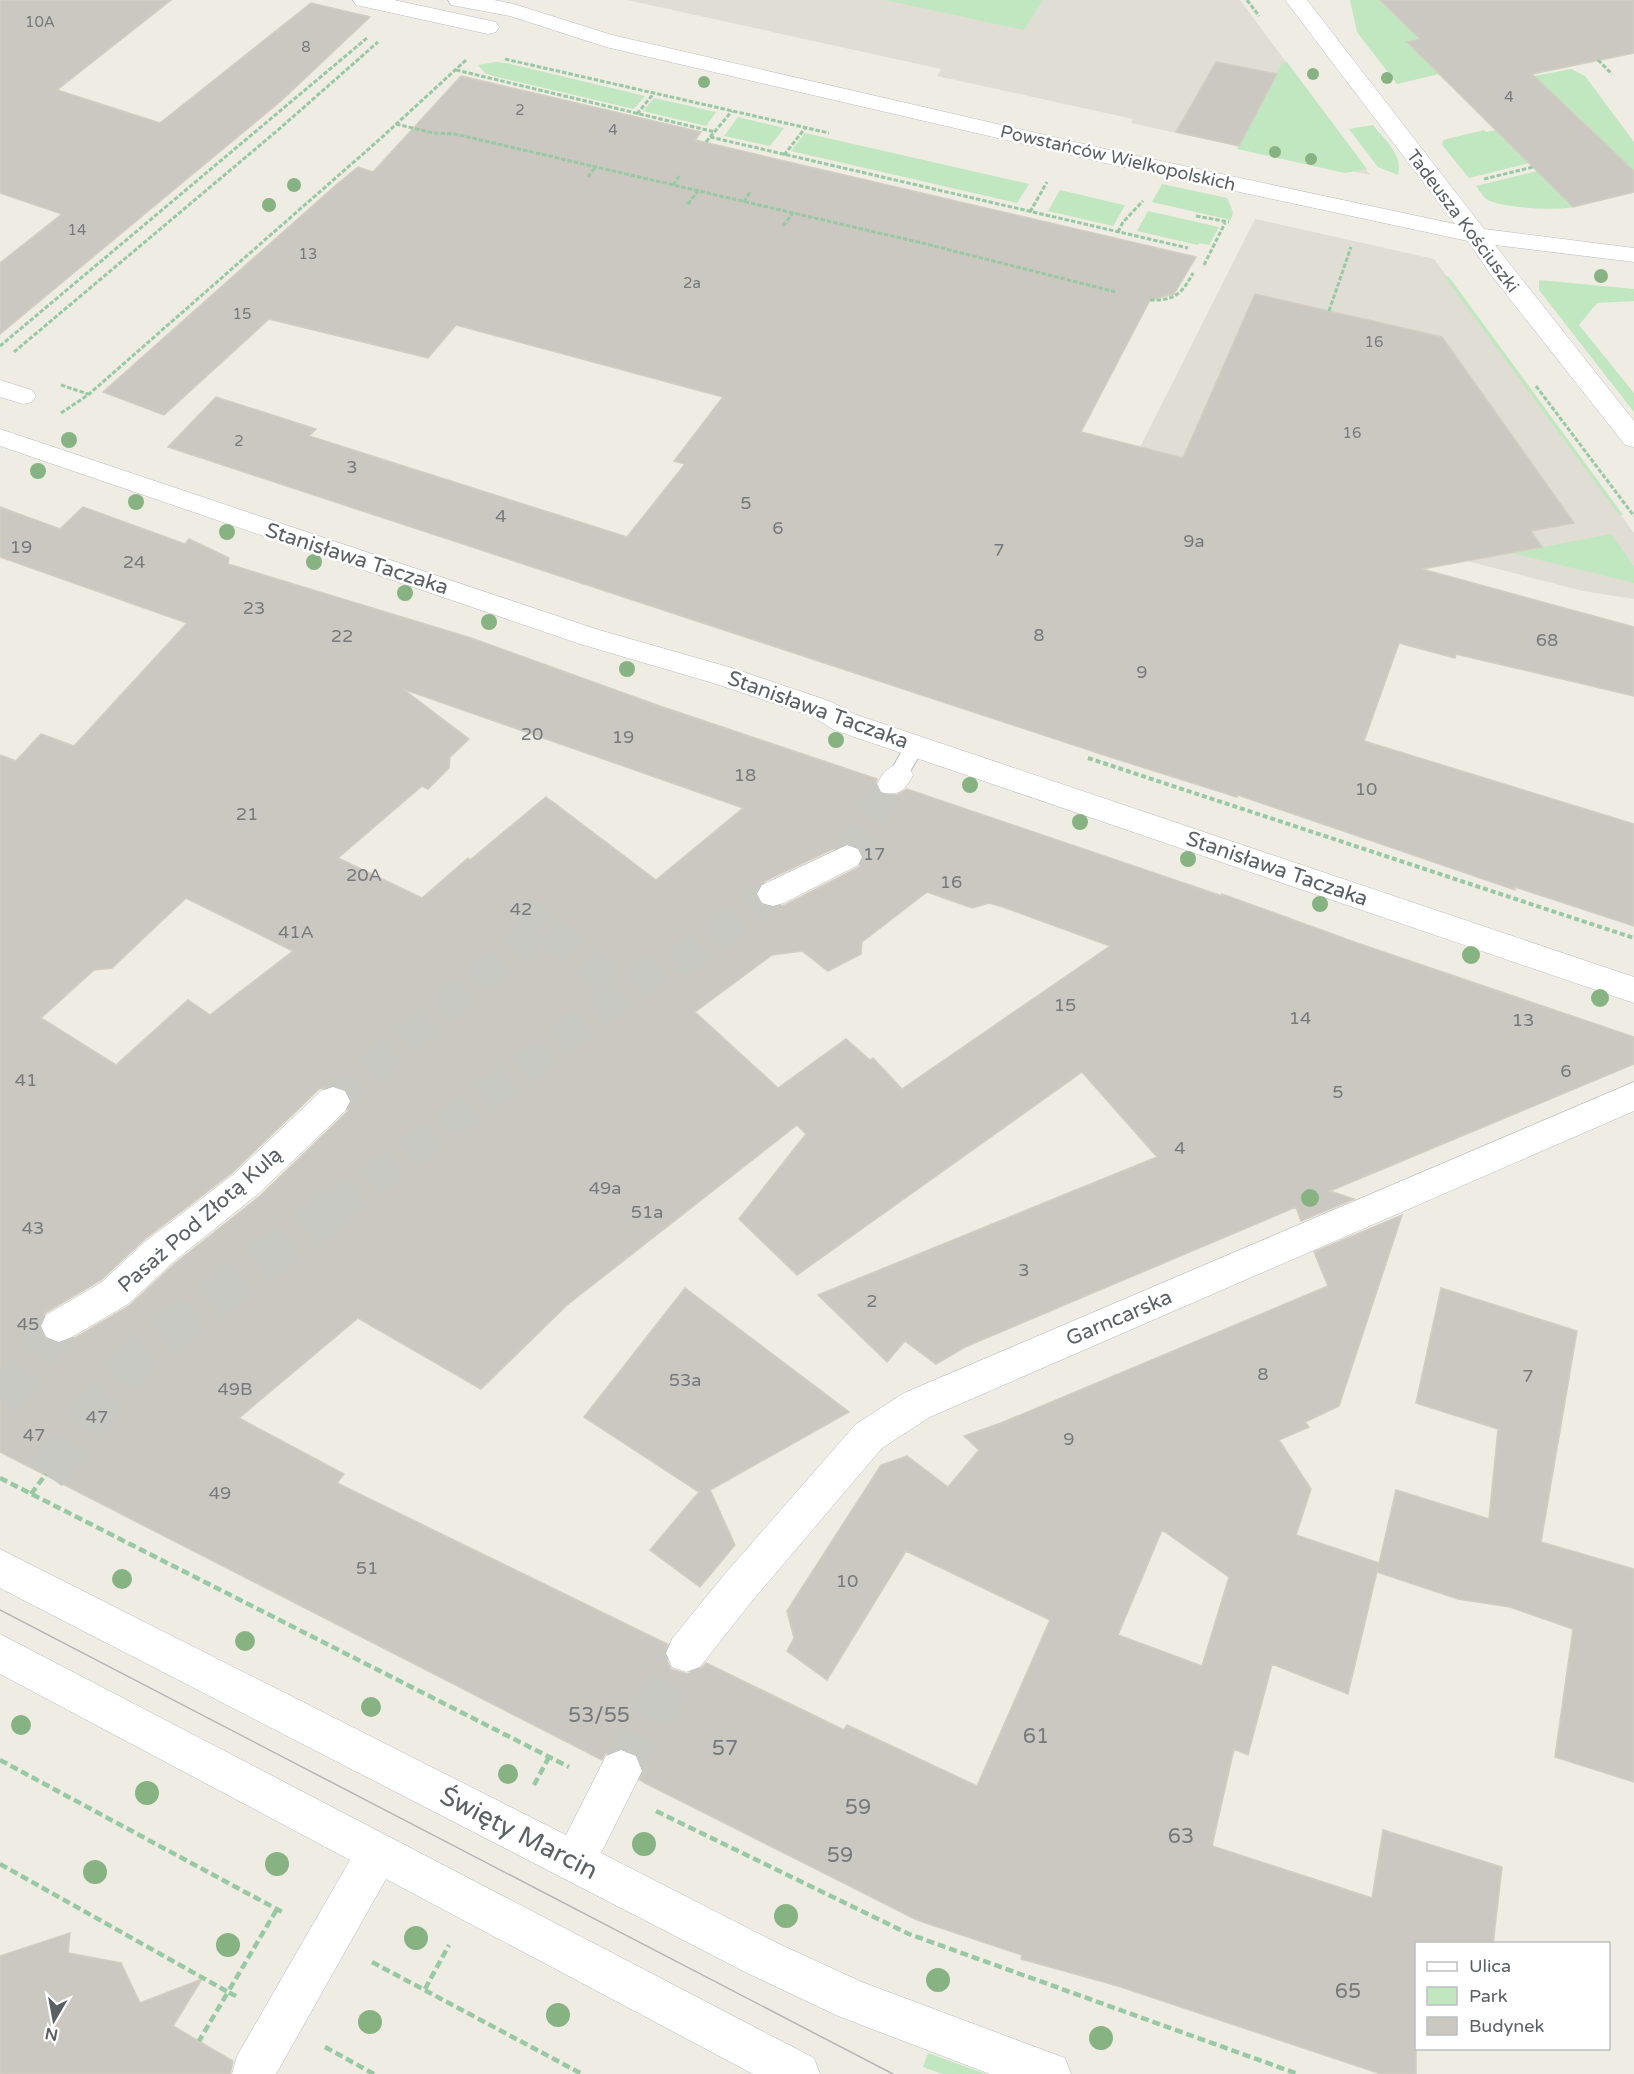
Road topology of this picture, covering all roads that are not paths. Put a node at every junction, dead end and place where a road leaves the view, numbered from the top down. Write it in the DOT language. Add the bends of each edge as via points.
graph roads {
  1 [pos="364,0"];
  2 [pos="459,0"];
  3 [pos="1296,0"];
  4 [pos="606,40"];
  5 [pos="1476,235"];
  6 [pos="1634,255"];
  7 [pos="0,437"];
  8 [pos="1634,439"];
  9 [pos="915,746"];
  10 [pos="895,779"];
  11 [pos="848,857"];
  12 [pos="773,894"];
  13 [pos="1634,990"];
  14 [pos="1634,1096"];
  15 [pos="333,1101"];
  16 [pos="59,1326"];
  17 [pos="0,1569"];
  18 [pos="0,1653"];
  19 [pos="686,1653"];
  20 [pos="621,1771"];
  21 [pos="378,1852"];
  22 [pos="575,1861"];
  23 [pos="253,2072"];
  24 [pos="798,2074"];
  25 [pos="1049,2074"];
  1 -- 4 [label="street, Powstańców Wielkopolskich" via="494,28"];
  2 -- 4 [label="street, Powstańców Wielkopolskich" via="514,10"];
  3 -- 5 [label="street, Tadeusza Kościuszki"];
  4 -- 5 [label="street, Powstańców Wielkopolskich" via="1113,158"];
  5 -- 6 [label="street, Powstańców Wielkopolskich"];
  5 -- 8 [label="street, Tadeusza Kościuszki"];
  7 -- 9 [label="street, Stanisława Taczaka" via="590,637 722,675"];
  9 -- 10 [label="lane"];
  9 -- 13 [label="street, Stanisława Taczaka"];
  11 -- 12 [label="street"];
  14 -- 19 [label="street, Garncarska" via="917,1405 870,1436"];
  15 -- 16 [label="street, Pasaż Pod Złotą Kulą" via="246,1184 159,1252 116,1293"];
  17 -- 22 [label="street, Święty Marcin"];
  18 -- 21 [label="street"];
  20 -- 22 [label="street"];
  21 -- 23 [label="street"];
  21 -- 24 [label="street"];
  22 -- 25 [label="street, Święty Marcin" via="853,2001"];
}
